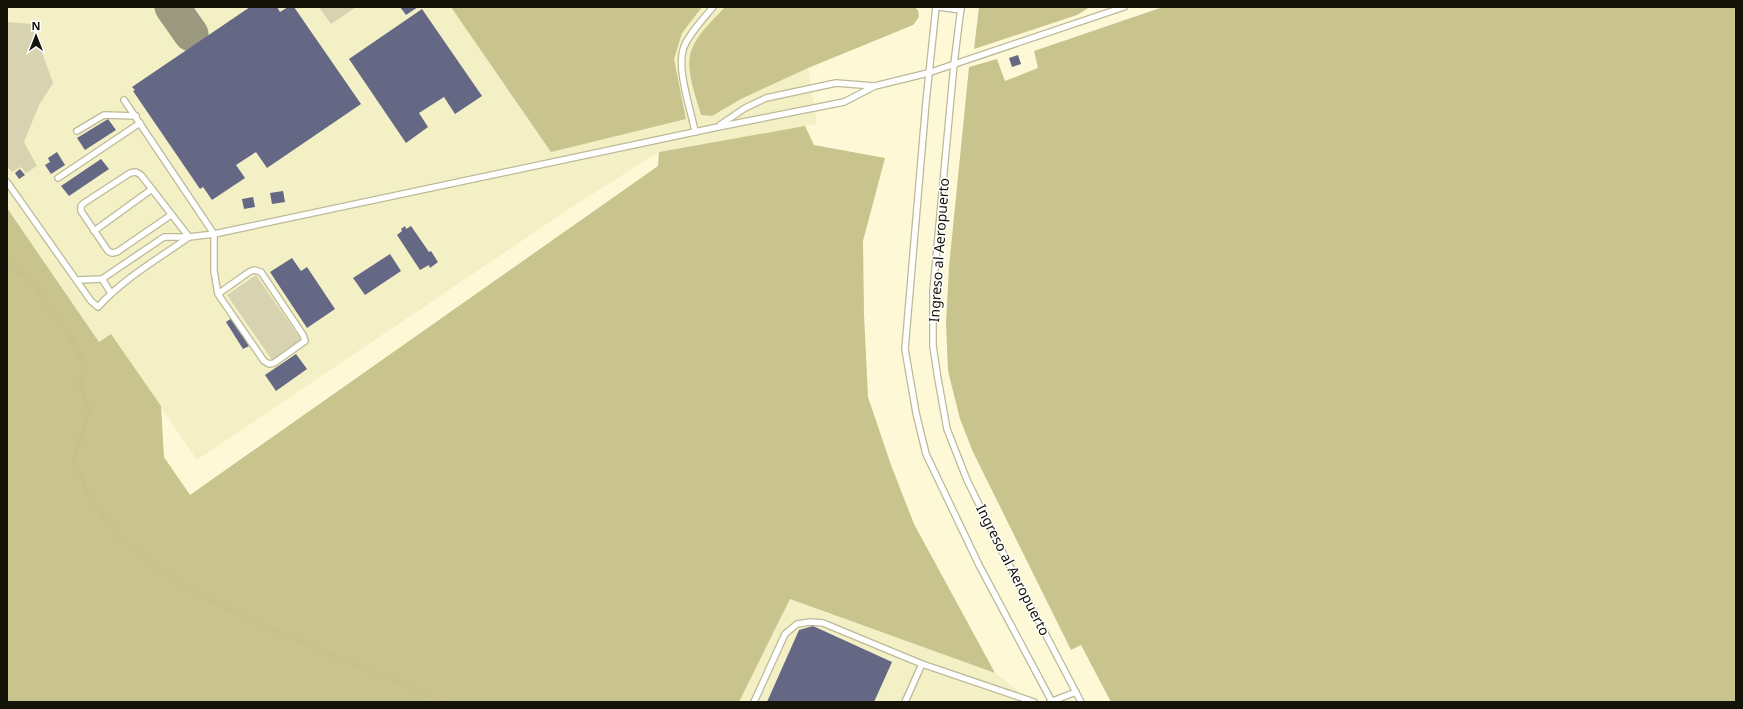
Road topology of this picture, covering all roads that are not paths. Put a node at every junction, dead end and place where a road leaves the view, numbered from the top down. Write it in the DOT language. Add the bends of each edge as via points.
graph roads {
  1 [pos="713,7"];
  2 [pos="936,7"];
  3 [pos="940,7"];
  4 [pos="1124,7"];
  5 [pos="961,9"];
  6 [pos="954,64"];
  7 [pos="928,73"];
  8 [pos="875,86"];
  9 [pos="124,100"];
  10 [pos="136,116"];
  11 [pos="140,123"];
  12 [pos="718,127"];
  13 [pos="78,131"];
  14 [pos="695,132"];
  15 [pos="58,178"];
  16 [pos="7,182"];
  17 [pos="152,189"];
  18 [pos="171,215"];
  19 [pos="94,231"];
  20 [pos="214,234"];
  21 [pos="189,237"];
  22 [pos="102,279"];
  23 [pos="77,280"];
  24 [pos="111,293"];
  25 [pos="218,294"];
  26 [pos="922,664"];
  27 [pos="1076,692"];
  28 [pos="754,702"];
  29 [pos="905,702"];
  30 [pos="1034,702"];
  31 [pos="1051,702"];
  32 [pos="1081,702"];
  1 -- 14 [label="lane" via="683,50 682,75"];
  2 -- 7 [label="lane, Ingreso al Aeropuerto"];
  3 -- 5 [label="lane"];
  4 -- 6 [label="lane"];
  5 -- 6 [label="lane, Ingreso al Aeropuerto"];
  6 -- 7 [label="lane"];
  6 -- 27 [label="lane, Ingreso al Aeropuerto" via="933,291 933,346 947,429 967,480 999,547"];
  7 -- 8 [label="lane"];
  7 -- 31 [label="lane, Ingreso al Aeropuerto" via="905,349 916,413 926,454 979,565"];
  8 -- 12 [label="lane" via="844,102"];
  8 -- 12 [label="lane" via="836,83 766,98 745,108"];
  9 -- 10 [label="lane"];
  10 -- 11 [label="lane"];
  10 -- 13 [label="lane" via="104,114"];
  11 -- 15 [label="lane"];
  11 -- 20 [label="lane"];
  12 -- 14 [label="lane"];
  14 -- 20 [label="lane"];
  16 -- 23 [label="lane"];
  17 -- 18 [label="lane"];
  17 -- 19 [label="lane"];
  17 -- 19 [label="lane" via="141,175 136,172 130,173 84,203 81,211"];
  18 -- 19 [label="lane" via="117,252 108,251"];
  18 -- 21 [label="lane"];
  20 -- 21 [label="lane"];
  20 -- 25 [label="lane" via="214,271"];
  21 -- 22 [label="lane" via="164,237"];
  21 -- 24 [label="lane"];
  22 -- 23 [label="lane"];
  22 -- 24 [label="lane"];
  23 -- 24 [label="lane" via="98,307"];
  25 -- 25 [label="lane" via="249,272 261,272 305,341 269,364 264,361"];
  26 -- 28 [label="lane" via="823,623 797,624 785,634"];
  26 -- 29 [label="lane"];
  26 -- 30 [label="lane"];
  27 -- 31 [label="lane"];
  27 -- 32 [label="lane, Ingreso al Aeropuerto"];
}
